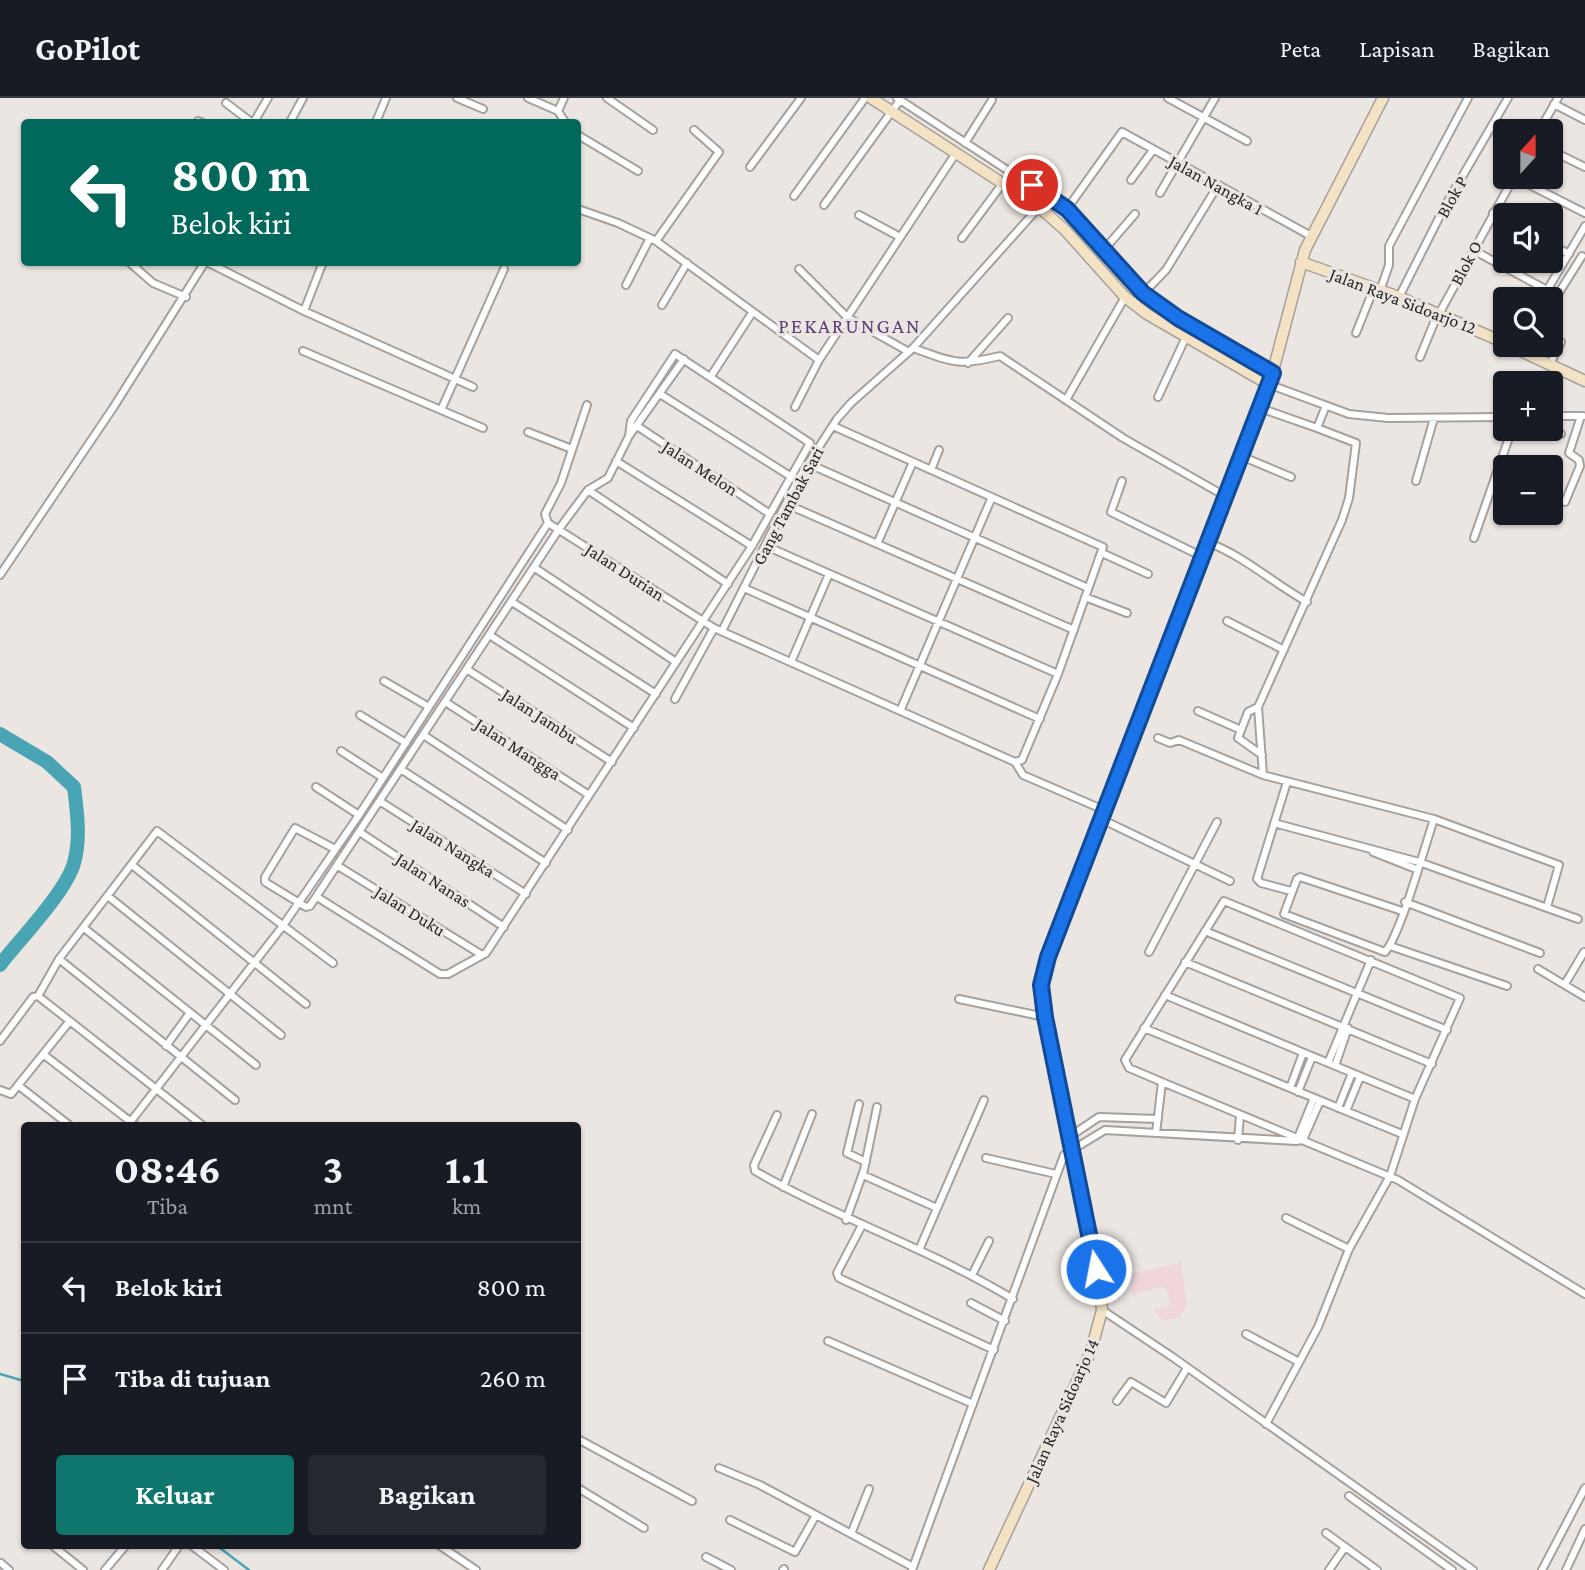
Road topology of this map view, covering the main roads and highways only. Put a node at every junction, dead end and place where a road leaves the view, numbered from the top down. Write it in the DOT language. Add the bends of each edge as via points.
graph roads {
  1 [pos="872,98"];
  2 [pos="1383,98"];
  3 [pos="897,104"];
  4 [pos="1301,262"];
  5 [pos="1493,337"];
  6 [pos="1540,357"];
  7 [pos="1270,378"];
  8 [pos="1585,381"];
  9 [pos="989,1570"];
  1 -- 3 [label="main road"];
  2 -- 4 [label="main road, Jalan Raya Sidoarjo 14"];
  3 -- 7 [label="main road" via="956,153 1038,207 1136,298"];
  4 -- 5 [label="main road, Jalan Raya Sidoarjo 12"];
  4 -- 7 [label="main road, Jalan Raya Sidoarjo 14"];
  6 -- 8 [label="main road, Jalan Raya Sidoarjo 12"];
  7 -- 9 [label="main road, Jalan Raya Sidoarjo 14" via="1041,985 1102,1310 1091,1351"];
}
